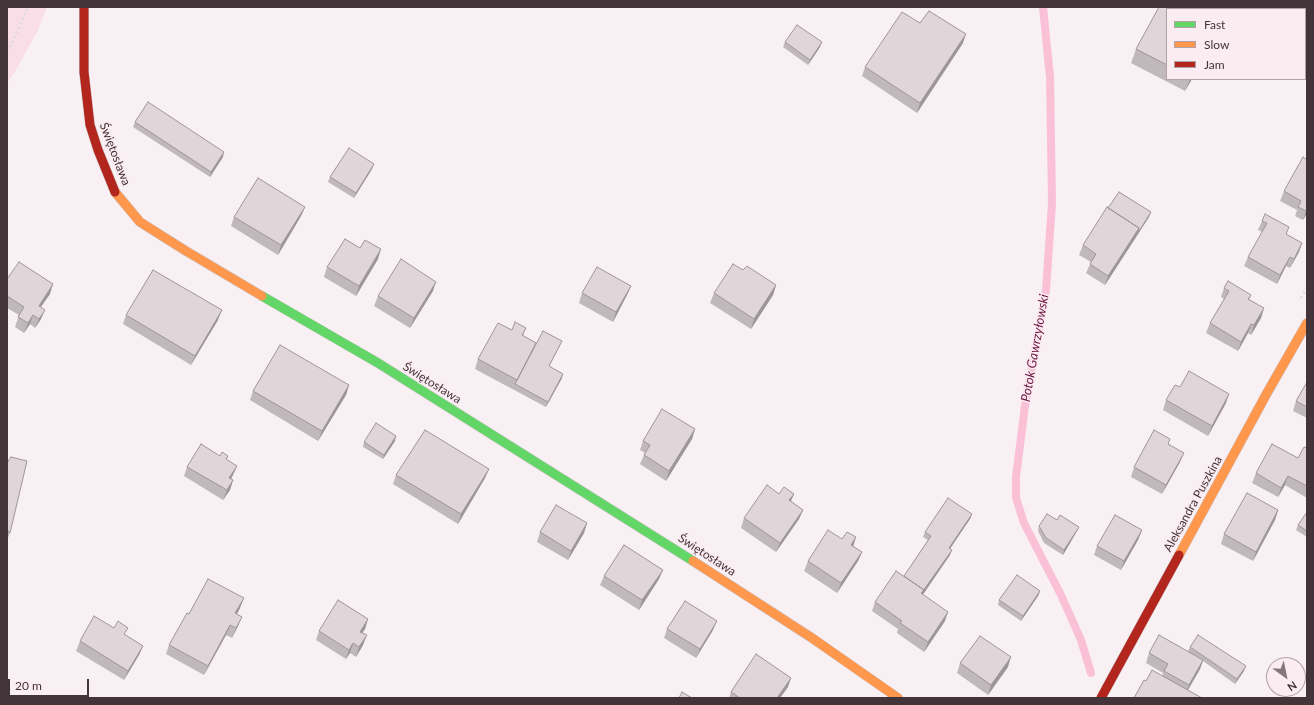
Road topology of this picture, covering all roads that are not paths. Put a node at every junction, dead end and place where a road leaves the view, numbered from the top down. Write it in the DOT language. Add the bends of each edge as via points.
graph roads {
  1 [pos="84,7"];
  2 [pos="1307,323"];
  3 [pos="898,698"];
  4 [pos="1101,698"];
  1 -- 3 [label="street, Świętosława" via="84,72 90,125 115,191 140,222 385,367 626,518 812,638"];
  2 -- 4 [label="street, Aleksandra Puszkina"];
}
